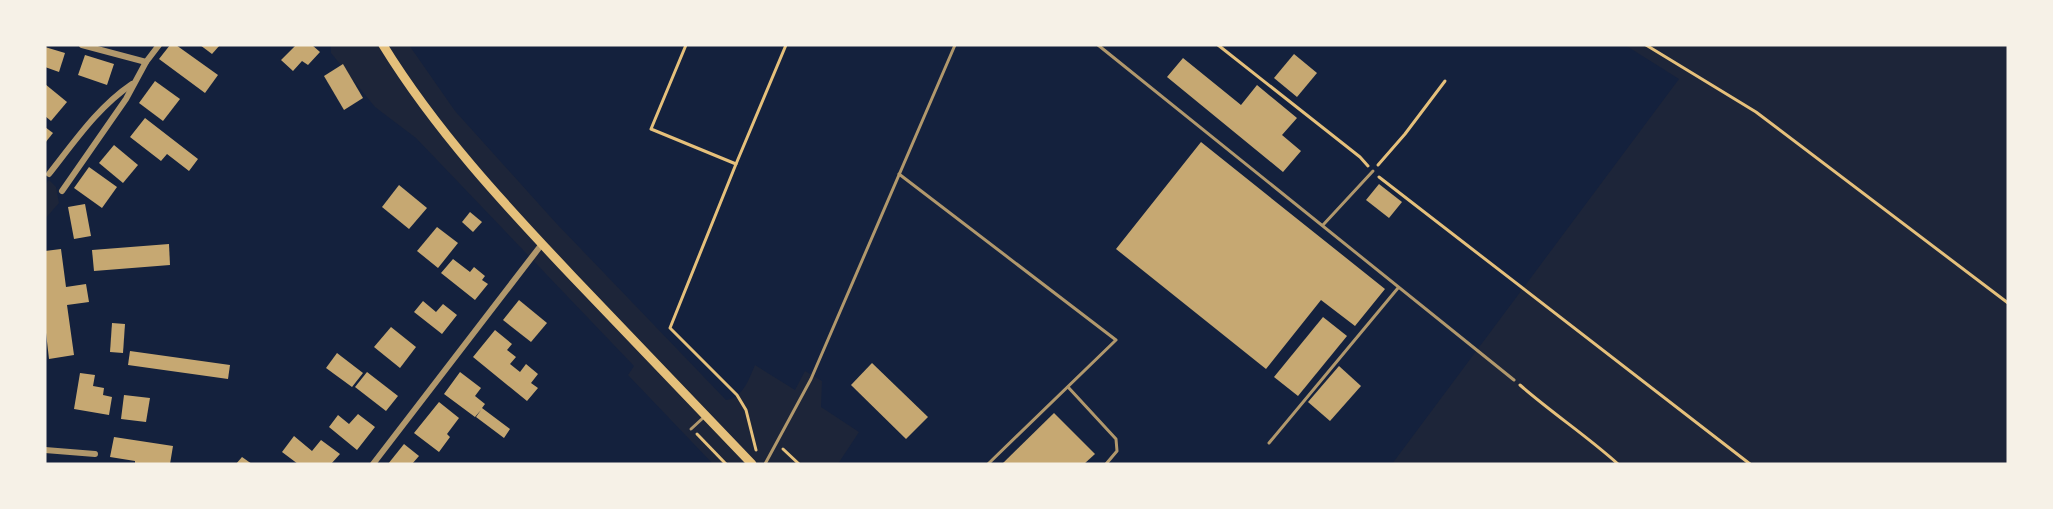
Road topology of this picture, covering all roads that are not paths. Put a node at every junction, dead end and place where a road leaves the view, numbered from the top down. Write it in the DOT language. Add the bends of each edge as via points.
graph roads {
  1 [pos="82,45"];
  2 [pos="159,45"];
  3 [pos="383,45"];
  4 [pos="955,45"];
  5 [pos="1098,45"];
  6 [pos="146,62"];
  7 [pos="135,82"];
  8 [pos="1373,171"];
  9 [pos="49,174"];
  10 [pos="899,174"];
  11 [pos="62,191"];
  12 [pos="1323,226"];
  13 [pos="542,244"];
  14 [pos="1398,288"];
  15 [pos="1514,380"];
  16 [pos="1068,387"];
  17 [pos="706,415"];
  18 [pos="692,429"];
  19 [pos="1269,443"];
  20 [pos="45,450"];
  21 [pos="95,454"];
  22 [pos="373,464"];
  23 [pos="752,464"];
  24 [pos="765,464"];
  25 [pos="988,464"];
  26 [pos="1106,464"];
  1 -- 6 [label="street"];
  2 -- 6 [label="street"];
  3 -- 13 [label="main road" via="454,146"];
  4 -- 10 [label="lane"];
  5 -- 12 [label="lane"];
  6 -- 7 [label="street"];
  7 -- 9 [label="street" via="97,113"];
  7 -- 11 [label="street"];
  8 -- 12 [label="lane"];
  10 -- 16 [label="lane" via="1116,340"];
  10 -- 24 [label="lane" via="811,379"];
  12 -- 14 [label="lane"];
  13 -- 17 [label="main road"];
  13 -- 22 [label="street"];
  14 -- 15 [label="lane"];
  14 -- 19 [label="lane"];
  16 -- 25 [label="lane"];
  16 -- 26 [label="lane" via="1116,440 1117,451"];
  17 -- 18 [label="lane"];
  17 -- 23 [label="main road"];
  20 -- 21 [label="street"];
}
